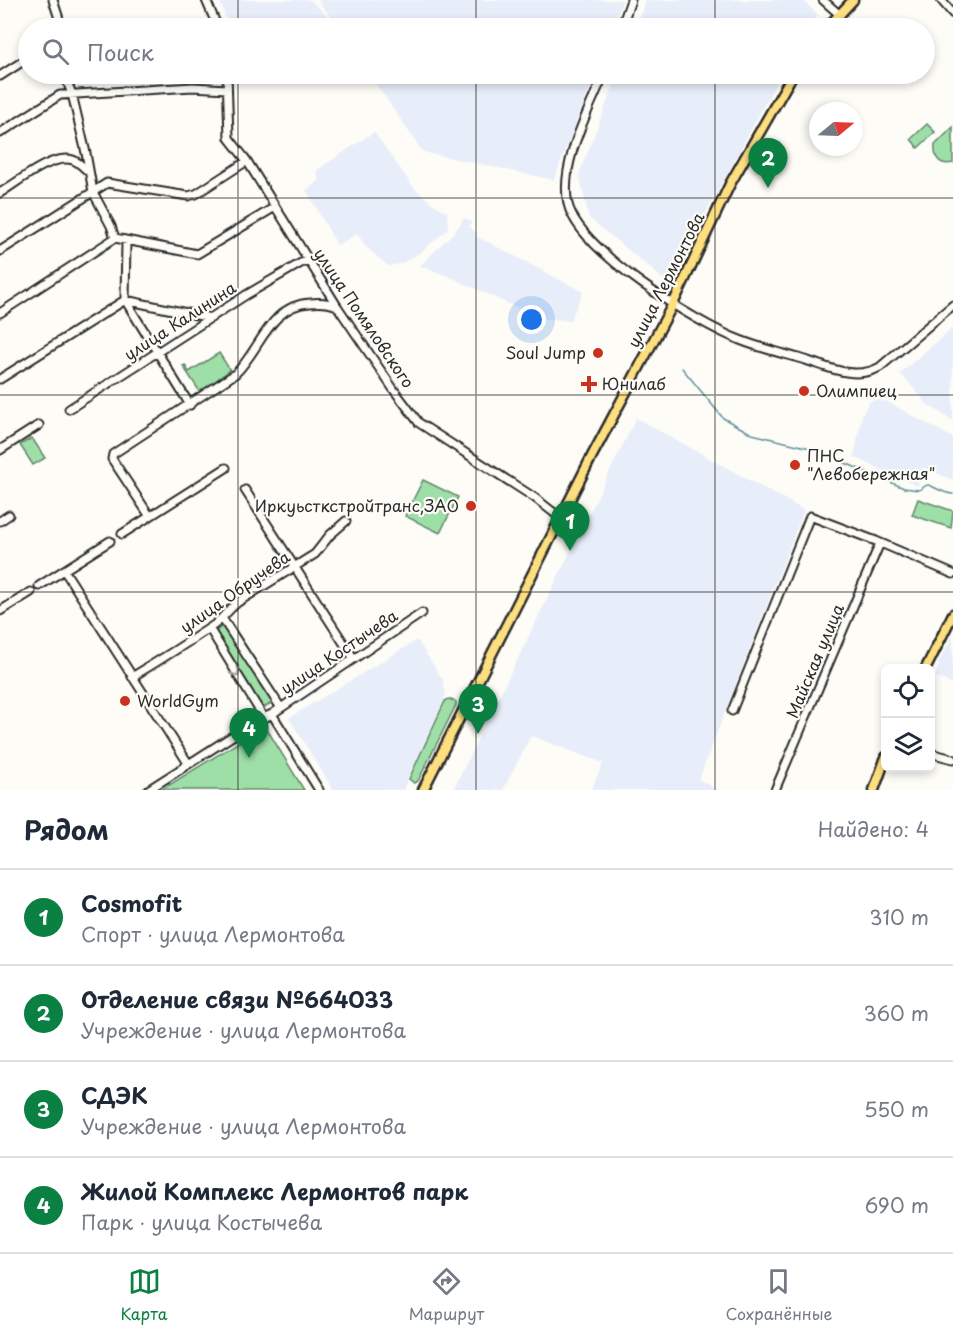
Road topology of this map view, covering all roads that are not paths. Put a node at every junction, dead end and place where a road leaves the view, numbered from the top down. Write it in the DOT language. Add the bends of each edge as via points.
graph roads {
  1 [pos="53,0"];
  2 [pos="206,0"];
  3 [pos="631,0"];
  4 [pos="823,0"];
  5 [pos="853,0"];
  6 [pos="941,0"];
  7 [pos="953,14"];
  8 [pos="840,15"];
  9 [pos="59,18"];
  10 [pos="214,18"];
  11 [pos="625,18"];
  12 [pos="837,18"];
  13 [pos="18,64"];
  14 [pos="0,75"];
  15 [pos="68,84"];
  16 [pos="227,84"];
  17 [pos="600,84"];
  18 [pos="787,84"];
  19 [pos="227,89"];
  20 [pos="72,94"];
  21 [pos="0,133"];
  22 [pos="247,160"];
  23 [pos="89,172"];
  24 [pos="93,192"];
  25 [pos="0,193"];
  26 [pos="275,207"];
  27 [pos="115,238"];
  28 [pos="126,242"];
  29 [pos="0,251"];
  30 [pos="310,261"];
  31 [pos="125,300"];
  32 [pos="673,304"];
  33 [pos="953,305"];
  34 [pos="337,306"];
  35 [pos="0,313"];
  36 [pos="211,318"];
  37 [pos="157,352"];
  38 [pos="0,379"];
  39 [pos="190,405"];
  40 [pos="69,410"];
  41 [pos="39,425"];
  42 [pos="0,450"];
  43 [pos="226,468"];
  44 [pos="245,490"];
  45 [pos="9,515"];
  46 [pos="149,516"];
  47 [pos="562,519"];
  48 [pos="346,520"];
  49 [pos="0,521"];
  50 [pos="122,534"];
  51 [pos="110,541"];
  52 [pos="880,543"];
  53 [pos="294,567"];
  54 [pos="64,570"];
  55 [pos="953,574"];
  56 [pos="39,586"];
  57 [pos="31,592"];
  58 [pos="0,611"];
  59 [pos="422,613"];
  60 [pos="953,614"];
  61 [pos="222,618"];
  62 [pos="209,628"];
  63 [pos="354,658"];
  64 [pos="928,664"];
  65 [pos="132,676"];
  66 [pos="281,708"];
  67 [pos="732,711"];
  68 [pos="272,714"];
  69 [pos="264,718"];
  70 [pos="935,754"];
  71 [pos="953,759"];
  72 [pos="188,763"];
  73 [pos="881,769"];
  74 [pos="148,790"];
  75 [pos="319,790"];
  76 [pos="423,790"];
  77 [pos="775,790"];
  78 [pos="874,790"];
  1 -- 9 [label="street"];
  2 -- 10 [label="street"];
  3 -- 11 [label="street"];
  4 -- 8 [label="street"];
  5 -- 8 [label="main road"];
  6 -- 7 [label="street"];
  8 -- 12 [label="main road"];
  13 -- 14 [label="street"];
  15 -- 20 [label="street"];
  16 -- 19 [label="street, улица Помяловского"];
  17 -- 32 [label="street" via="573,150 566,191 568,205 587,237"];
  18 -- 32 [label="main road, улица Лермонтова" via="730,184"];
  19 -- 20 [label="street" via="193,87"];
  19 -- 22 [label="street, улица Помяловского" via="228,135"];
  20 -- 21 [label="street" via="50,100"];
  20 -- 23 [label="street"];
  22 -- 24 [label="street" via="188,196 107,183"];
  22 -- 26 [label="street, улица Помяловского"];
  23 -- 24 [label="street"];
  23 -- 25 [label="street" via="75,160 62,158"];
  24 -- 27 [label="street"];
  24 -- 29 [label="street"];
  26 -- 28 [label="street" via="197,254"];
  26 -- 30 [label="street, улица Помяловского"];
  27 -- 28 [label="street"];
  27 -- 35 [label="street"];
  28 -- 31 [label="street"];
  30 -- 34 [label="street, улица Помяловского"];
  30 -- 36 [label="street, улица Калинина"];
  31 -- 36 [label="street"];
  31 -- 37 [label="street"];
  31 -- 38 [label="street"];
  32 -- 33 [label="street" via="739,340 856,374 880,367"];
  32 -- 47 [label="main road, улица Лермонтова"];
  34 -- 39 [label="street" via="304,303 285,312 256,343 237,372"];
  34 -- 47 [label="street, улица Помяловского" via="420,423"];
  36 -- 37 [label="street, улица Калинина"];
  37 -- 39 [label="street"];
  37 -- 40 [label="street, улица Калинина"];
  39 -- 46 [label="street" via="112,456"];
  41 -- 42 [label="street"];
  43 -- 46 [label="street"];
  44 -- 53 [label="street"];
  45 -- 49 [label="street"];
  46 -- 50 [label="street"];
  47 -- 76 [label="main road, улица Лермонтова"];
  48 -- 53 [label="street, улица Обручева" via="315,554"];
  51 -- 54 [label="street"];
  52 -- 55 [label="street"];
  52 -- 67 [label="street" via="810,516"];
  52 -- 77 [label="street, Майская улица"];
  53 -- 61 [label="street, улица Обручева" via="238,602"];
  53 -- 63 [label="street"];
  54 -- 56 [label="street"];
  54 -- 65 [label="street"];
  57 -- 58 [label="street"];
  59 -- 63 [label="street, улица Костычева"];
  60 -- 64 [label="main road"];
  61 -- 62 [label="street, улица Обручева"];
  61 -- 66 [label="street"];
  62 -- 65 [label="street, улица Обручева"];
  62 -- 69 [label="street, one-way"];
  63 -- 66 [label="street, улица Костычева"];
  65 -- 72 [label="street"];
  66 -- 68 [label="street, улица Костычева"];
  68 -- 69 [label="street, улица Костычева"];
  68 -- 75 [label="street"];
  69 -- 72 [label="street, улица Костычева"];
  70 -- 71 [label="street"];
  72 -- 74 [label="street, улица Костычева"];
  73 -- 78 [label="main road"];
}
